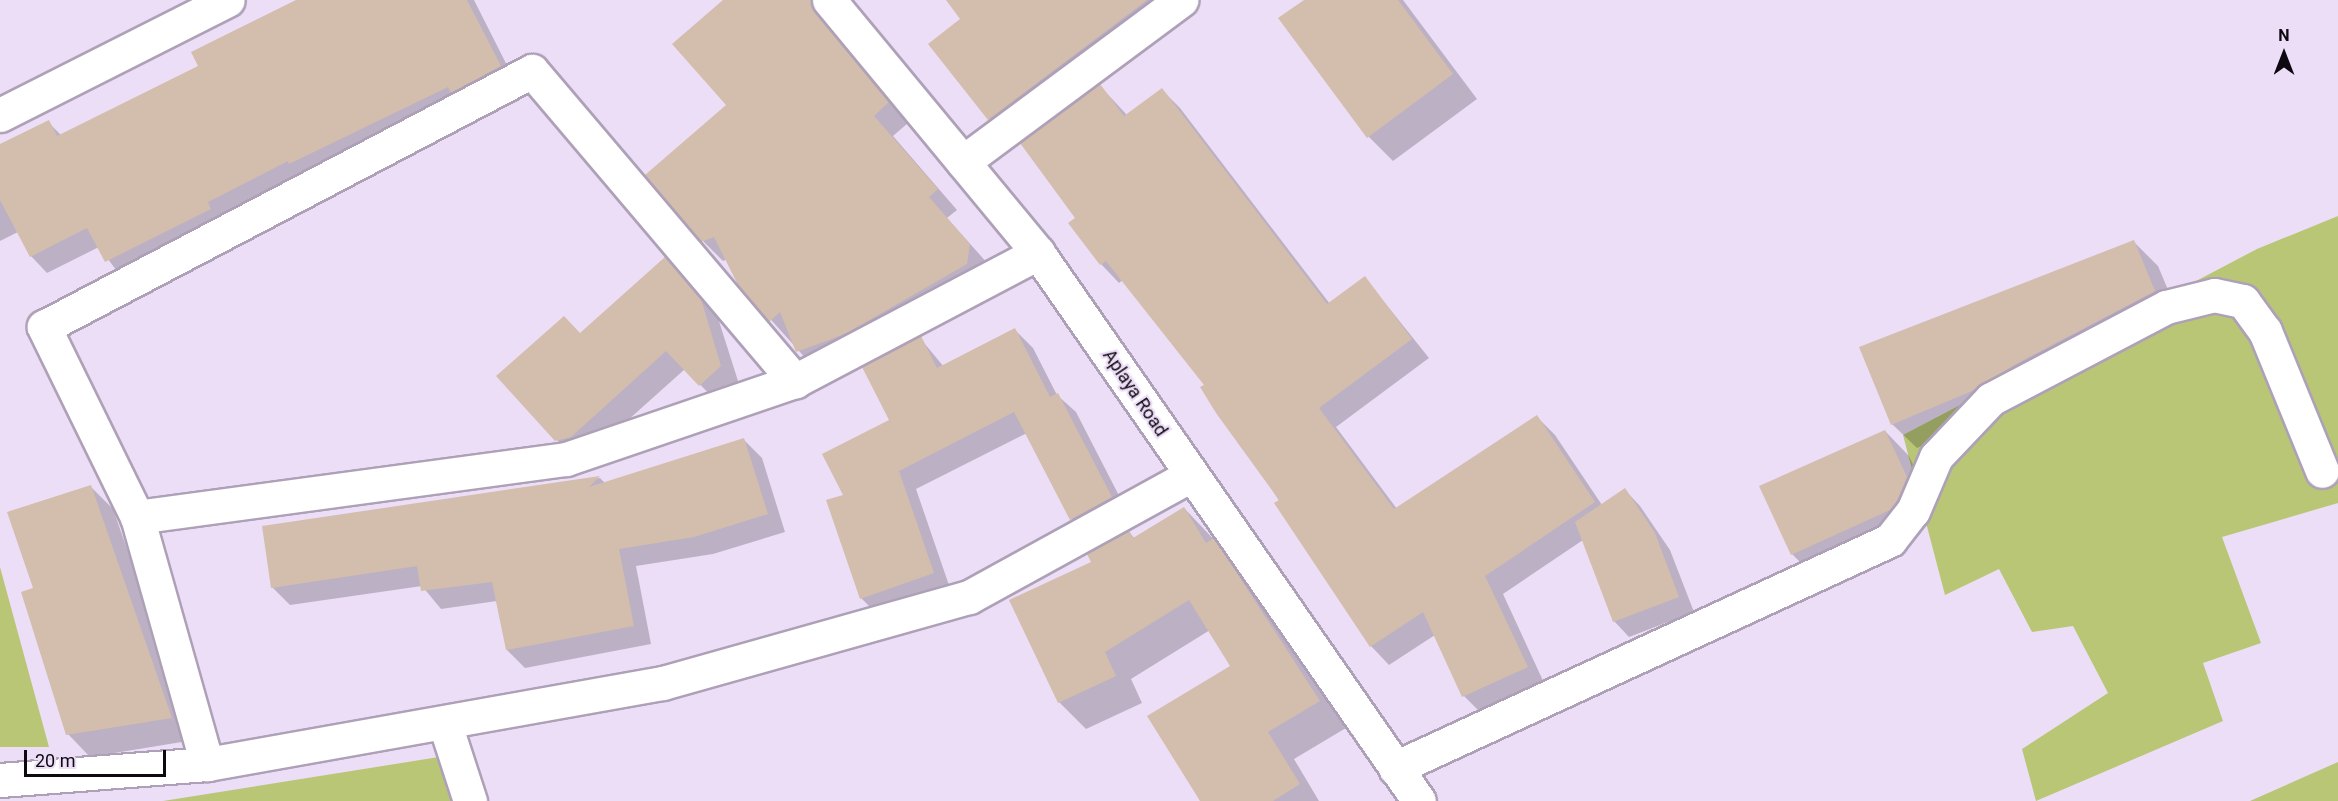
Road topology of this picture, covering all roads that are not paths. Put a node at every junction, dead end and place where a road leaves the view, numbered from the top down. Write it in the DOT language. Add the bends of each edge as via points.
graph roads {
  1 [pos="228,0"];
  2 [pos="829,0"];
  3 [pos="1180,0"];
  4 [pos="0,115"];
  5 [pos="963,162"];
  6 [pos="1038,253"];
  7 [pos="795,381"];
  8 [pos="2322,471"];
  9 [pos="1191,475"];
  10 [pos="137,517"];
  11 [pos="445,723"];
  12 [pos="207,764"];
  13 [pos="1395,768"];
  14 [pos="0,780"];
  15 [pos="470,801"];
  16 [pos="1419,801"];
  1 -- 4 [label="street"];
  2 -- 5 [label="street, Aplaya Road"];
  3 -- 5 [label="street"];
  5 -- 6 [label="street, Aplaya Road"];
  6 -- 7 [label="street"];
  6 -- 9 [label="street, Aplaya Road"];
  7 -- 10 [label="street" via="566,459"];
  7 -- 10 [label="street" via="532,71 44,327"];
  8 -- 13 [label="street" via="2265,330 2243,301 2214,295 2166,307 1991,399 1936,457 1913,510 1890,540"];
  9 -- 11 [label="street" via="969,597 663,683"];
  9 -- 13 [label="street, Aplaya Road"];
  10 -- 12 [label="street"];
  11 -- 12 [label="street"];
  11 -- 15 [label="street"];
  12 -- 14 [label="street"];
  13 -- 16 [label="street, Aplaya Road"];
}
